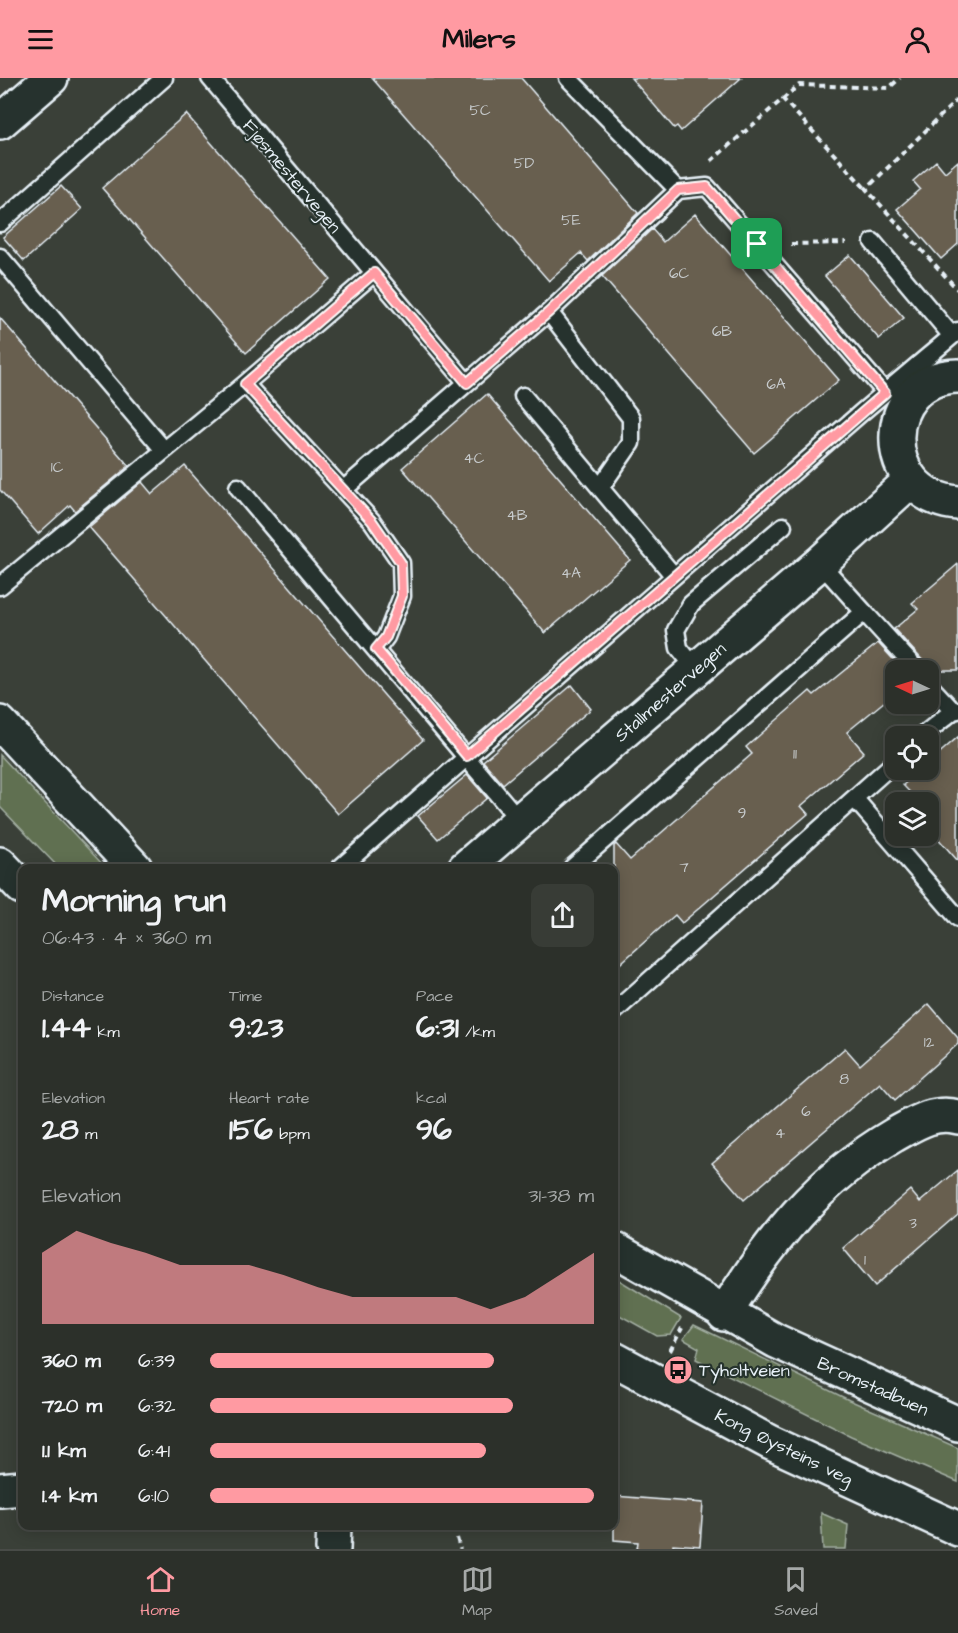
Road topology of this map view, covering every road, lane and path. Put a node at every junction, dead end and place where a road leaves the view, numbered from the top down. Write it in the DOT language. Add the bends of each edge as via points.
graph roads {
  1 [pos="51,78"];
  2 [pos="164,78"];
  3 [pos="210,78"];
  4 [pos="900,78"];
  5 [pos="572,80"];
  6 [pos="782,98"];
  7 [pos="958,99"];
  8 [pos="0,122"];
  9 [pos="866,189"];
  10 [pos="678,190"];
  11 [pos="0,223"];
  12 [pos="873,242"];
  13 [pos="757,244"];
  14 [pos="0,257"];
  15 [pos="374,273"];
  16 [pos="958,290"];
  17 [pos="549,312"];
  18 [pos="955,334"];
  19 [pos="958,376"];
  20 [pos="467,383"];
  21 [pos="245,384"];
  22 [pos="885,393"];
  23 [pos="523,396"];
  24 [pos="164,450"];
  25 [pos="911,480"];
  26 [pos="238,487"];
  27 [pos="600,488"];
  28 [pos="343,490"];
  29 [pos="958,503"];
  30 [pos="783,526"];
  31 [pos="820,563"];
  32 [pos="674,576"];
  33 [pos="0,586"];
  34 [pos="864,612"];
  35 [pos="376,649"];
  36 [pos="908,660"];
  37 [pos="696,669"];
  38 [pos="939,695"];
  39 [pos="955,711"];
  40 [pos="0,723"];
  41 [pos="935,726"];
  42 [pos="467,756"];
  43 [pos="885,771"];
  44 [pos="855,799"];
  45 [pos="520,820"];
  46 [pos="131,864"];
  47 [pos="345,864"];
  48 [pos="470,864"];
  49 [pos="577,864"];
  50 [pos="958,918"];
  51 [pos="618,1008"];
  52 [pos="958,1117"];
  53 [pos="618,1252"];
  54 [pos="724,1314"];
  55 [pos="618,1361"];
  56 [pos="958,1424"];
  57 [pos="18,1488"];
  58 [pos="0,1490"];
  59 [pos="958,1529"];
  60 [pos="334,1530"];
  61 [pos="457,1538"];
  62 [pos="333,1549"];
  63 [pos="460,1549"];
  1 -- 8 [label="street"];
  2 -- 11 [label="lane"];
  3 -- 15 [label="lane, Fjøsmestervegen"];
  4 -- 6 [label="path" via="889,88 799,85"];
  5 -- 10 [label="lane"];
  6 -- 9 [label="path"];
  6 -- 10 [label="path"];
  7 -- 9 [label="path"];
  9 -- 16 [label="path"];
  10 -- 13 [label="lane" via="707,187"];
  10 -- 17 [label="lane"];
  12 -- 13 [label="path"];
  12 -- 18 [label="lane"];
  13 -- 22 [label="lane"];
  14 -- 24 [label="lane"];
  15 -- 20 [label="lane, Fjøsmestervegen"];
  15 -- 21 [label="lane"];
  17 -- 20 [label="lane"];
  17 -- 27 [label="lane" via="631,418 631,443"];
  18 -- 22 [label="lane"];
  19 -- 25 [label="street" via="927,384 910,398 900,417 896,439 900,461"];
  20 -- 28 [label="lane"];
  21 -- 24 [label="lane"];
  21 -- 28 [label="lane"];
  22 -- 32 [label="lane"];
  23 -- 27 [label="lane"];
  24 -- 33 [label="lane"];
  25 -- 29 [label="street" via="926,494"];
  25 -- 31 [label="street, Stallmestervegen"];
  26 -- 35 [label="lane"];
  27 -- 32 [label="lane"];
  28 -- 35 [label="lane" via="372,521 401,563 402,596 386,637"];
  30 -- 37 [label="lane" via="686,612 676,630 680,648"];
  31 -- 34 [label="lane"];
  31 -- 37 [label="street, Stallmestervegen"];
  32 -- 42 [label="lane"];
  34 -- 36 [label="lane"];
  34 -- 49 [label="lane"];
  35 -- 42 [label="lane"];
  37 -- 45 [label="street, Stallmestervegen"];
  38 -- 39 [label="lane"];
  39 -- 41 [label="lane"];
  40 -- 46 [label="street"];
  42 -- 45 [label="lane"];
  42 -- 47 [label="lane"];
  43 -- 44 [label="lane"];
  44 -- 50 [label="lane"];
  44 -- 51 [label="lane"];
  45 -- 48 [label="street, Stallmestervegen"];
  52 -- 54 [label="street" via="941,1115 921,1120 837,1174 780,1232"];
  53 -- 54 [label="street, Bromstadbuen"];
  54 -- 56 [label="street, Bromstadbuen"];
  55 -- 59 [label="street, Kong Øysteins veg" via="769,1442"];
  57 -- 58 [label="street"];
  60 -- 62 [label="street"];
  61 -- 63 [label="path"];
}
